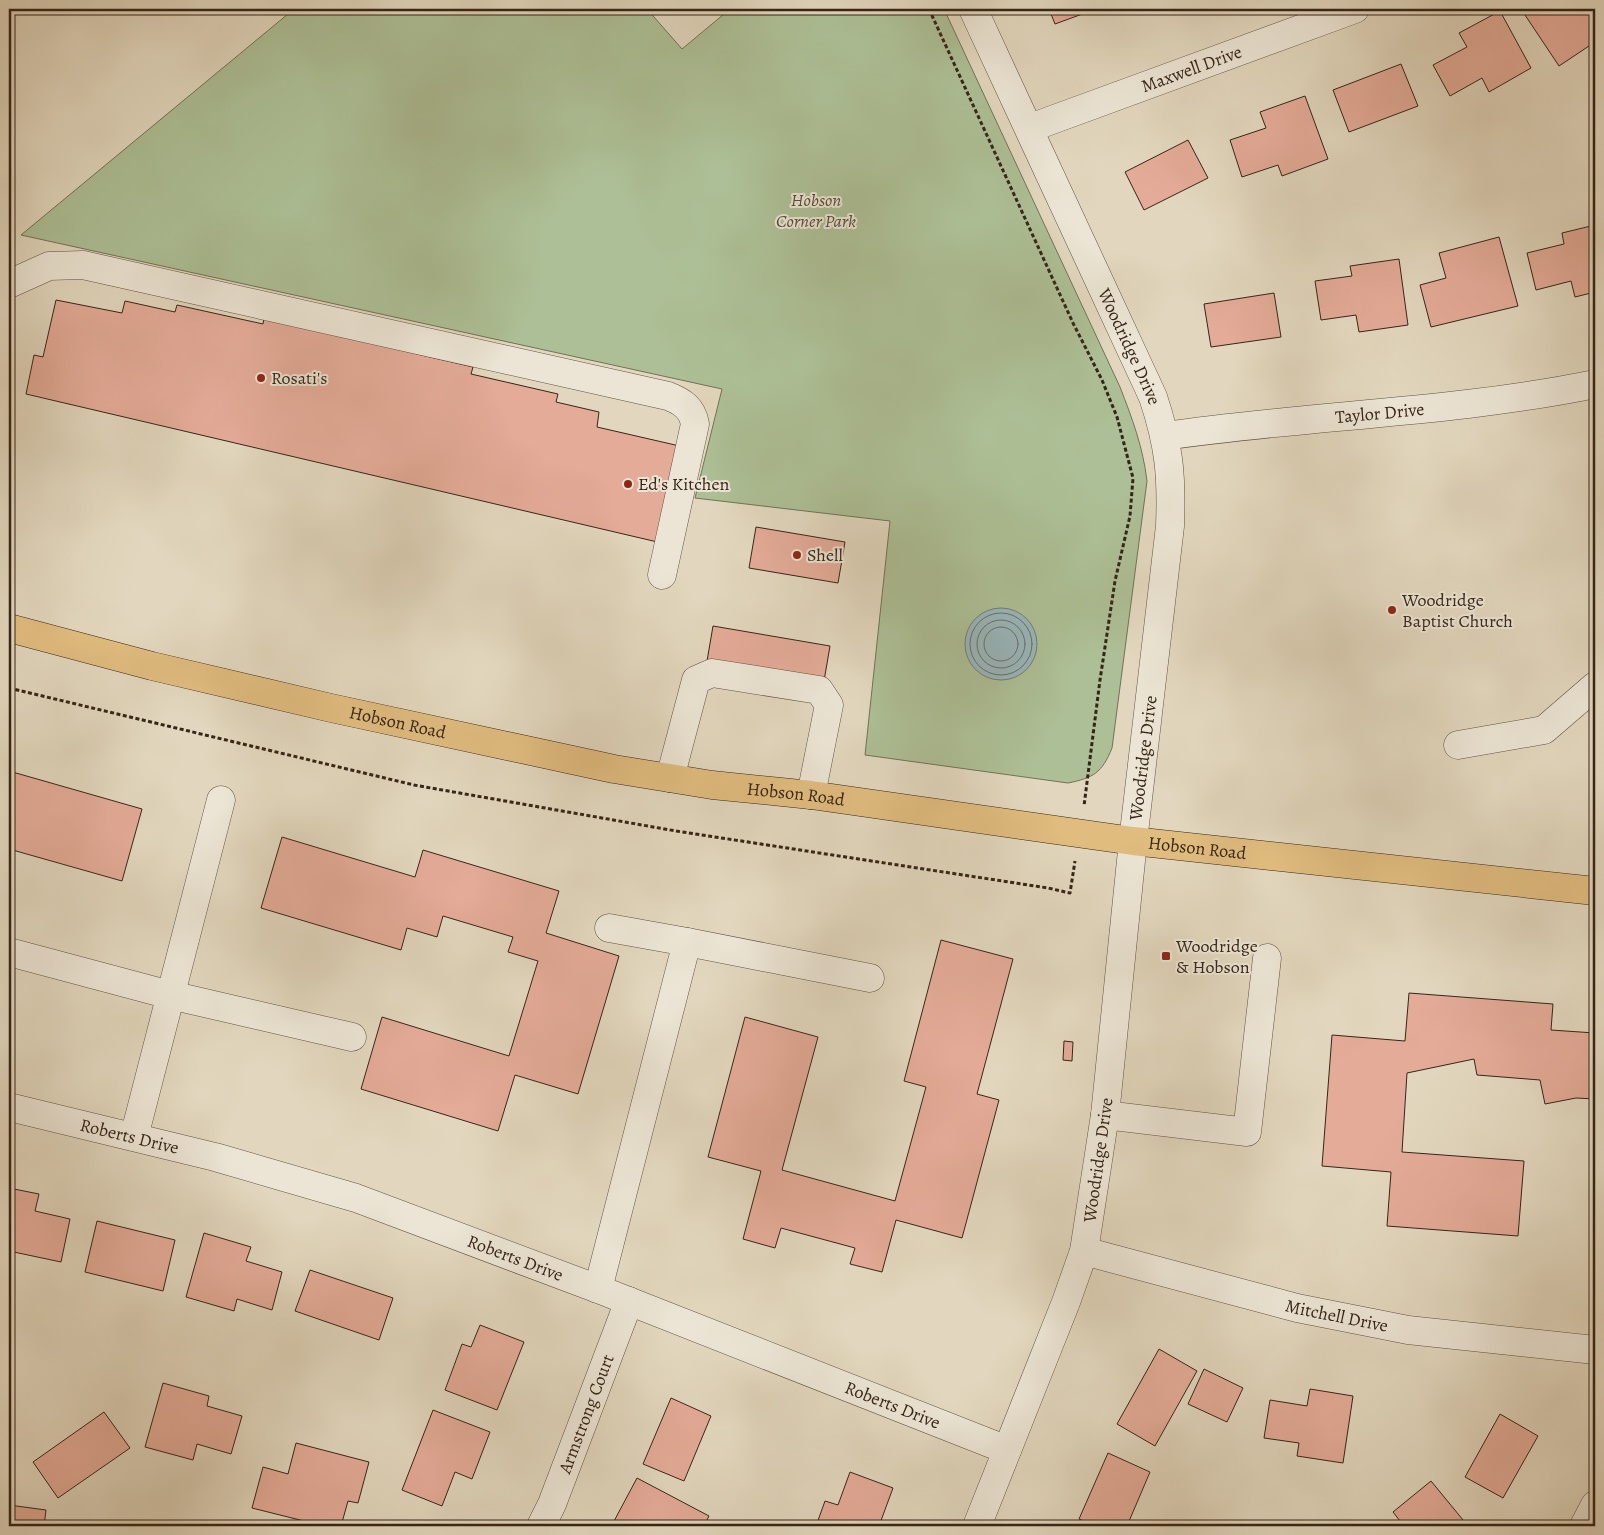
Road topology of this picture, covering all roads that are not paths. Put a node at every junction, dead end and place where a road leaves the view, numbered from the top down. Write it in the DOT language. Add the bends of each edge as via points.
graph roads {
  1 [pos="973,9"];
  2 [pos="1355,9"];
  3 [pos="1030,128"];
  4 [pos="9,284"];
  5 [pos="1595,385"];
  6 [pos="1165,436"];
  7 [pos="662,575"];
  8 [pos="9,628"];
  9 [pos="1595,686"];
  10 [pos="1458,745"];
  11 [pos="670,778"];
  12 [pos="811,795"];
  13 [pos="221,800"];
  14 [pos="1133,841"];
  15 [pos="1595,891"];
  16 [pos="609,928"];
  17 [pos="686,942"];
  18 [pos="9,952"];
  19 [pos="1267,958"];
  20 [pos="870,978"];
  21 [pos="170,995"];
  22 [pos="352,1037"];
  23 [pos="9,1107"];
  24 [pos="1105,1115"];
  25 [pos="134,1137"];
  26 [pos="1084,1251"];
  27 [pos="598,1289"];
  28 [pos="629,1301"];
  29 [pos="1595,1350"];
  30 [pos="1007,1450"];
  31 [pos="1595,1505"];
  32 [pos="541,1526"];
  33 [pos="976,1526"];
  34 [pos="1584,1526"];
  1 -- 3 [label="street, Woodridge Drive"];
  2 -- 3 [label="street, Maxwell Drive"];
  3 -- 6 [label="street, Woodridge Drive" via="1153,397"];
  4 -- 7 [label="street" via="49,266 83,265 668,396 682,402 693,413 695,424"];
  5 -- 6 [label="street, Taylor Drive" via="1492,402"];
  6 -- 14 [label="street, Woodridge Drive" via="1171,473 1170,526"];
  8 -- 11 [label="main road, Hobson Road" via="331,708 614,769"];
  9 -- 10 [label="street" via="1544,730"];
  11 -- 12 [label="main road, Hobson Road"];
  11 -- 12 [label="street" via="696,680 712,673 819,690 829,705"];
  12 -- 14 [label="main road, Hobson Road"];
  13 -- 21 [label="street"];
  14 -- 15 [label="main road, Hobson Road"];
  14 -- 24 [label="street, Woodridge Drive"];
  16 -- 17 [label="street"];
  17 -- 20 [label="street"];
  17 -- 27 [label="street"];
  18 -- 21 [label="street"];
  19 -- 24 [label="street" via="1247,1132"];
  21 -- 22 [label="street"];
  21 -- 25 [label="street"];
  23 -- 25 [label="street, Roberts Drive"];
  24 -- 26 [label="street, Woodridge Drive"];
  25 -- 27 [label="street, Roberts Drive" via="301,1180 356,1198"];
  26 -- 29 [label="street, Mitchell Drive" via="1296,1308 1408,1330"];
  26 -- 30 [label="street, Woodridge Drive"];
  27 -- 28 [label="street, Roberts Drive"];
  28 -- 30 [label="street, Roberts Drive"];
  28 -- 32 [label="street, Armstrong Court"];
  30 -- 33 [label="street, Woodridge Drive"];
  31 -- 34 [label="street"];
}
